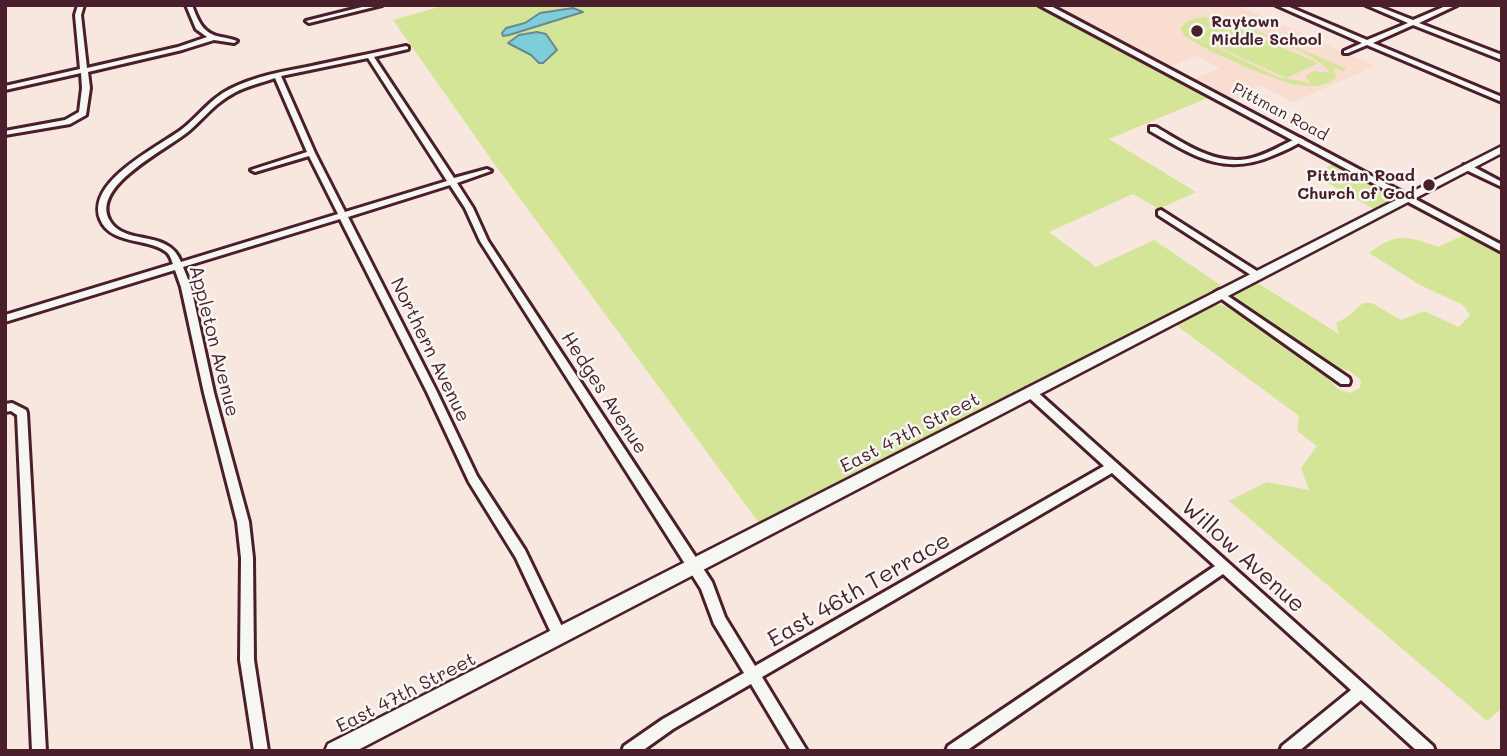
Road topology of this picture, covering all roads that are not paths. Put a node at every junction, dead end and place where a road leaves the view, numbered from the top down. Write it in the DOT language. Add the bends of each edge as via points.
graph roads {
  1 [pos="81,5"];
  2 [pos="189,5"];
  3 [pos="379,5"];
  4 [pos="1043,5"];
  5 [pos="1279,5"];
  6 [pos="1369,5"];
  7 [pos="1454,5"];
  8 [pos="361,7"];
  9 [pos="309,20"];
  10 [pos="1412,22"];
  11 [pos="212,38"];
  12 [pos="234,41"];
  13 [pos="1366,42"];
  14 [pos="406,48"];
  15 [pos="1346,51"];
  16 [pos="371,57"];
  17 [pos="1502,58"];
  18 [pos="82,71"];
  19 [pos="277,75"];
  20 [pos="5,88"];
  21 [pos="1502,100"];
  22 [pos="1153,130"];
  23 [pos="5,133"];
  24 [pos="1300,140"];
  25 [pos="1502,149"];
  26 [pos="312,153"];
  27 [pos="1467,167"];
  28 [pos="255,170"];
  29 [pos="487,171"];
  30 [pos="452,182"];
  31 [pos="1502,185"];
  32 [pos="1407,198"];
  33 [pos="1161,213"];
  34 [pos="344,215"];
  35 [pos="1502,249"];
  36 [pos="178,266"];
  37 [pos="1257,275"];
  38 [pos="1219,293"];
  39 [pos="5,319"];
  40 [pos="1345,381"];
  41 [pos="1030,392"];
  42 [pos="10,408"];
  43 [pos="1111,468"];
  44 [pos="692,566"];
  45 [pos="1224,568"];
  46 [pos="559,635"];
  47 [pos="753,675"];
  48 [pos="1361,691"];
  49 [pos="40,751"];
  50 [pos="261,751"];
  51 [pos="335,751"];
  52 [pos="629,751"];
  53 [pos="800,751"];
  54 [pos="953,751"];
  55 [pos="1287,751"];
  56 [pos="1428,751"];
  1 -- 18 [label="street"];
  2 -- 11 [label="street" via="198,31"];
  3 -- 8 [label="street"];
  4 -- 24 [label="street, Pittman Road"];
  5 -- 13 [label="street"];
  6 -- 10 [label="street"];
  7 -- 10 [label="street"];
  8 -- 9 [label="street"];
  10 -- 13 [label="street"];
  10 -- 17 [label="street"];
  11 -- 12 [label="street"];
  11 -- 18 [label="street"];
  13 -- 15 [label="street"];
  13 -- 21 [label="street"];
  14 -- 16 [label="street, Appleton Avenue"];
  16 -- 19 [label="street, Appleton Avenue"];
  16 -- 30 [label="street, Hedges Avenue"];
  18 -- 20 [label="street"];
  18 -- 23 [label="street" via="86,99 80,116"];
  19 -- 26 [label="street, Northern Avenue"];
  19 -- 36 [label="street, Appleton Avenue" via="223,96 187,130 134,165 107,190 102,207 109,226 125,236 167,247"];
  22 -- 24 [label="street" via="1210,159 1228,163 1251,161"];
  24 -- 32 [label="street, Pittman Road"];
  25 -- 27 [label="main road, East 47th Street"];
  26 -- 28 [label="street"];
  26 -- 34 [label="street, Northern Avenue"];
  27 -- 31 [label="street"];
  27 -- 32 [label="main road, East 47th Street"];
  29 -- 30 [label="street"];
  30 -- 34 [label="street"];
  30 -- 44 [label="street, Hedges Avenue" via="484,241"];
  32 -- 35 [label="street, Pittman Road"];
  32 -- 37 [label="main road, East 47th Street"];
  33 -- 37 [label="street"];
  34 -- 36 [label="street"];
  34 -- 46 [label="street, Northern Avenue" via="473,479 521,554"];
  36 -- 39 [label="street"];
  36 -- 50 [label="street, Appleton Avenue" via="243,522 247,660"];
  37 -- 38 [label="main road, East 47th Street"];
  38 -- 40 [label="street"];
  38 -- 41 [label="main road, East 47th Street"];
  41 -- 43 [label="street, Willow Avenue"];
  41 -- 44 [label="main road, East 47th Street"];
  42 -- 49 [label="street" via="22,413"];
  43 -- 45 [label="street, Willow Avenue"];
  43 -- 47 [label="street, East 46th Terrace"];
  44 -- 46 [label="main road, East 47th Street"];
  44 -- 47 [label="street, Hedges Avenue"];
  45 -- 48 [label="street, Willow Avenue"];
  45 -- 54 [label="street"];
  46 -- 51 [label="main road, East 47th Street"];
  47 -- 52 [label="street, East 46th Terrace"];
  47 -- 53 [label="street, Hedges Avenue"];
  48 -- 55 [label="street"];
  48 -- 56 [label="street, Willow Avenue"];
}
